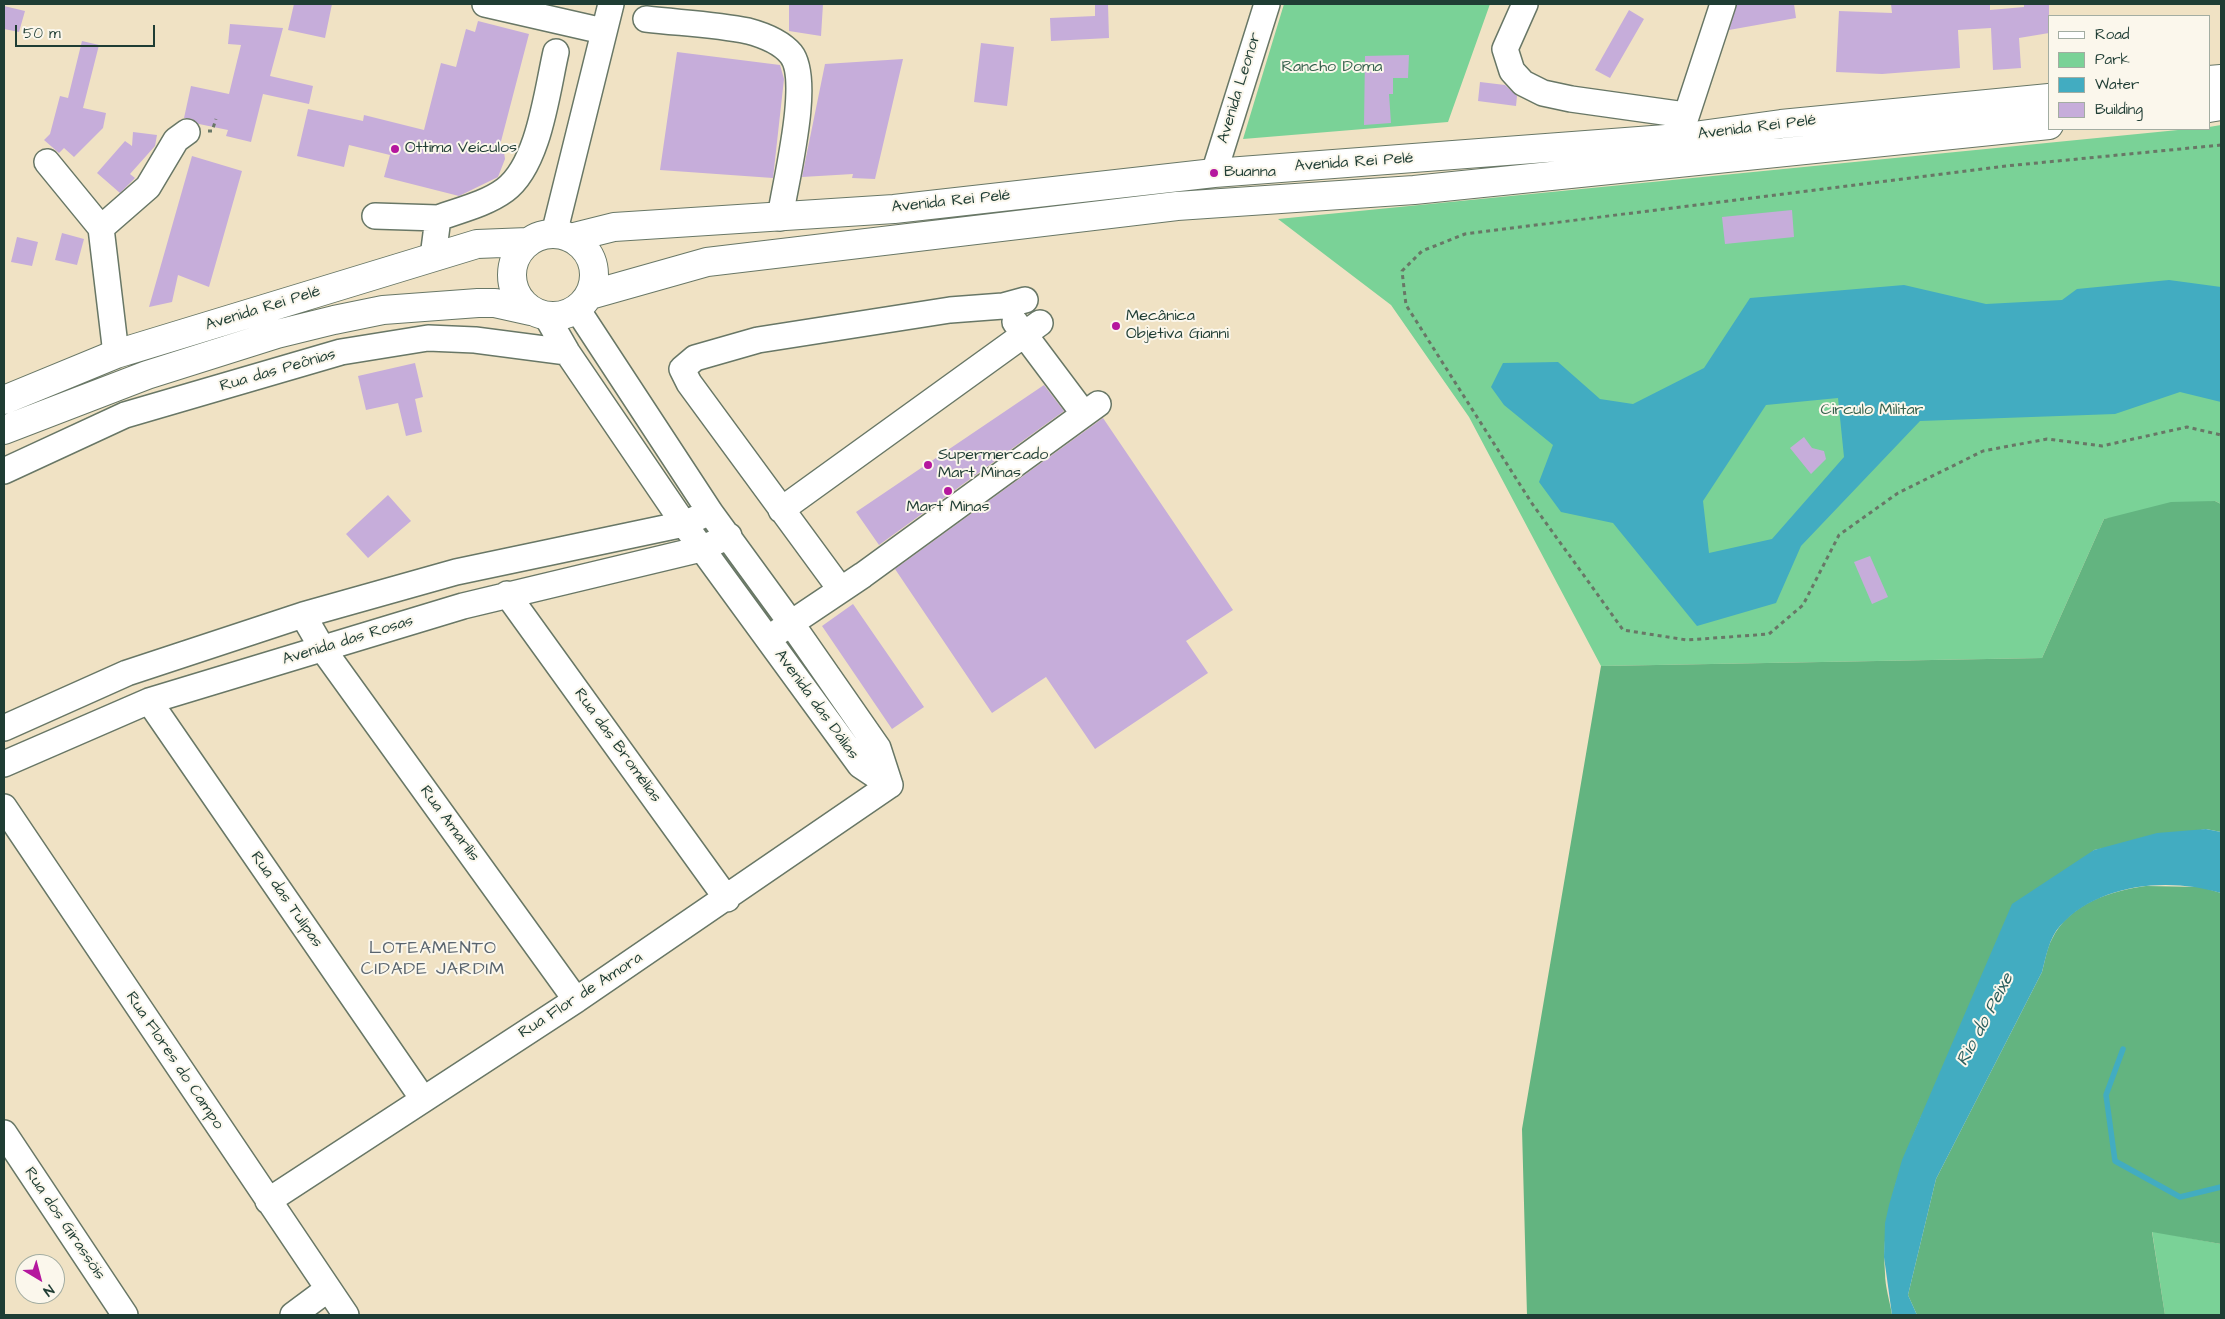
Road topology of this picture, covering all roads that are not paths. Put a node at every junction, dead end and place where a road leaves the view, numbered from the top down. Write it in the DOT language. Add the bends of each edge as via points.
graph roads {
  1 [pos="485,4"];
  2 [pos="611,4"];
  3 [pos="1267,4"];
  4 [pos="1526,4"];
  5 [pos="1723,4"];
  6 [pos="646,19"];
  7 [pos="603,31"];
  8 [pos="556,52"];
  9 [pos="2048,98"];
  10 [pos="2048,124"];
  11 [pos="1682,127"];
  12 [pos="187,132"];
  13 [pos="47,162"];
  14 [pos="1214,173"];
  15 [pos="375,216"];
  16 [pos="438,218"];
  17 [pos="780,218"];
  18 [pos="101,228"];
  19 [pos="562,236"];
  20 [pos="528,242"];
  21 [pos="433,258"];
  22 [pos="583,302"];
  23 [pos="539,314"];
  24 [pos="1032,329"];
  25 [pos="567,352"];
  26 [pos="116,354"];
  27 [pos="4,400"];
  28 [pos="4,430"];
  29 [pos="4,471"];
  30 [pos="781,510"];
  31 [pos="710,512"];
  32 [pos="684,524"];
  33 [pos="729,536"];
  34 [pos="701,549"];
  35 [pos="841,590"];
  36 [pos="507,594"];
  37 [pos="304,615"];
  38 [pos="791,622"];
  39 [pos="768,640"];
  40 [pos="322,648"];
  41 [pos="149,701"];
  42 [pos="4,728"];
  43 [pos="4,764"];
  44 [pos="890,786"];
  45 [pos="4,806"];
  46 [pos="727,899"];
  47 [pos="576,1000"];
  48 [pos="423,1099"];
  49 [pos="4,1133"];
  50 [pos="268,1201"];
  51 [pos="328,1289"];
  52 [pos="124,1315"];
  53 [pos="293,1315"];
  54 [pos="346,1315"];
  1 -- 7 [label="street"];
  2 -- 7 [label="street"];
  3 -- 14 [label="street, Avenida Leonor"];
  4 -- 11 [label="street" via="1505,49 1512,70 1523,83 1543,93"];
  5 -- 11 [label="street"];
  6 -- 17 [label="street" via="748,32 779,44 792,54 798,67 800,102"];
  7 -- 19 [label="street"];
  8 -- 16 [label="street" via="532,148 521,175 492,198"];
  9 -- 11 [label="main road, Avenida Rei Pelé" via="1781,124"];
  10 -- 22 [label="main road, Avenida Rei Pelé" via="1414,190 1177,206 707,262"];
  11 -- 14 [label="main road, Avenida Rei Pelé"];
  12 -- 18 [label="street" via="176,140 148,187"];
  13 -- 18 [label="street"];
  14 -- 17 [label="main road, Avenida Rei Pelé" via="894,209"];
  15 -- 16 [label="street"];
  16 -- 21 [label="street"];
  17 -- 19 [label="main road, Avenida Rei Pelé" via="614,227"];
  18 -- 26 [label="street"];
  19 -- 20 [label="main road" via="536,238"];
  19 -- 22 [label="main road" via="587,252 592,262 594,273"];
  20 -- 21 [label="main road, Avenida Rei Pelé" via="477,244"];
  20 -- 23 [label="main road" via="513,264 511,277 520,302"];
  21 -- 26 [label="main road, Avenida Rei Pelé"];
  22 -- 23 [label="main road" via="563,316"];
  22 -- 31 [label="street, Avenida das Dálias"];
  23 -- 25 [label="street, Avenida das Dálias"];
  23 -- 28 [label="main road, Avenida Rei Pelé" via="495,303 478,303 383,310 334,320 277,334 147,375"];
  24 -- 30 [label="street"];
  24 -- 30 [label="street" via="1014,303 758,340 715,351 686,364 682,369 689,383"];
  24 -- 35 [label="street" via="1091,409"];
  25 -- 29 [label="street, Rua das Peônias" via="475,340 428,338 341,352 124,415"];
  25 -- 32 [label="street, Avenida das Dálias"];
  26 -- 27 [label="main road, Avenida Rei Pelé"];
  30 -- 35 [label="street"];
  31 -- 32 [label="street"];
  31 -- 33 [label="street, Avenida das Dálias"];
  32 -- 34 [label="street, Avenida das Dálias"];
  32 -- 37 [label="street" via="456,572"];
  33 -- 34 [label="street, Avenida das Rosas"];
  33 -- 38 [label="street, Avenida das Dálias"];
  34 -- 36 [label="street, Avenida das Rosas"];
  34 -- 39 [label="street, Avenida das Dálias"];
  35 -- 38 [label="street"];
  36 -- 40 [label="street, Avenida das Rosas"];
  36 -- 46 [label="street, Rua das Bromélias"];
  37 -- 40 [label="street, Rua Amarílis"];
  37 -- 42 [label="street" via="127,673"];
  38 -- 39 [label="street"];
  38 -- 44 [label="street, Avenida das Dálias" via="878,748"];
  39 -- 44 [label="street, Avenida das Dálias" via="860,764"];
  40 -- 41 [label="street, Avenida das Rosas"];
  40 -- 47 [label="street, Rua Amarílis"];
  41 -- 43 [label="street, Avenida das Rosas"];
  41 -- 48 [label="street, Rua das Tulipas"];
  44 -- 46 [label="street, Rua Flor de Amora"];
  45 -- 50 [label="street, Rua Flores do Campo"];
  46 -- 47 [label="street, Rua Flor de Amora"];
  47 -- 48 [label="street, Rua Flor de Amora"];
  48 -- 50 [label="street, Rua Flor de Amora"];
  49 -- 52 [label="street, Rua dos Girassóis"];
  50 -- 51 [label="street, Rua Flores do Campo"];
  51 -- 53 [label="street"];
  51 -- 54 [label="street, Rua Flores do Campo"];
}
